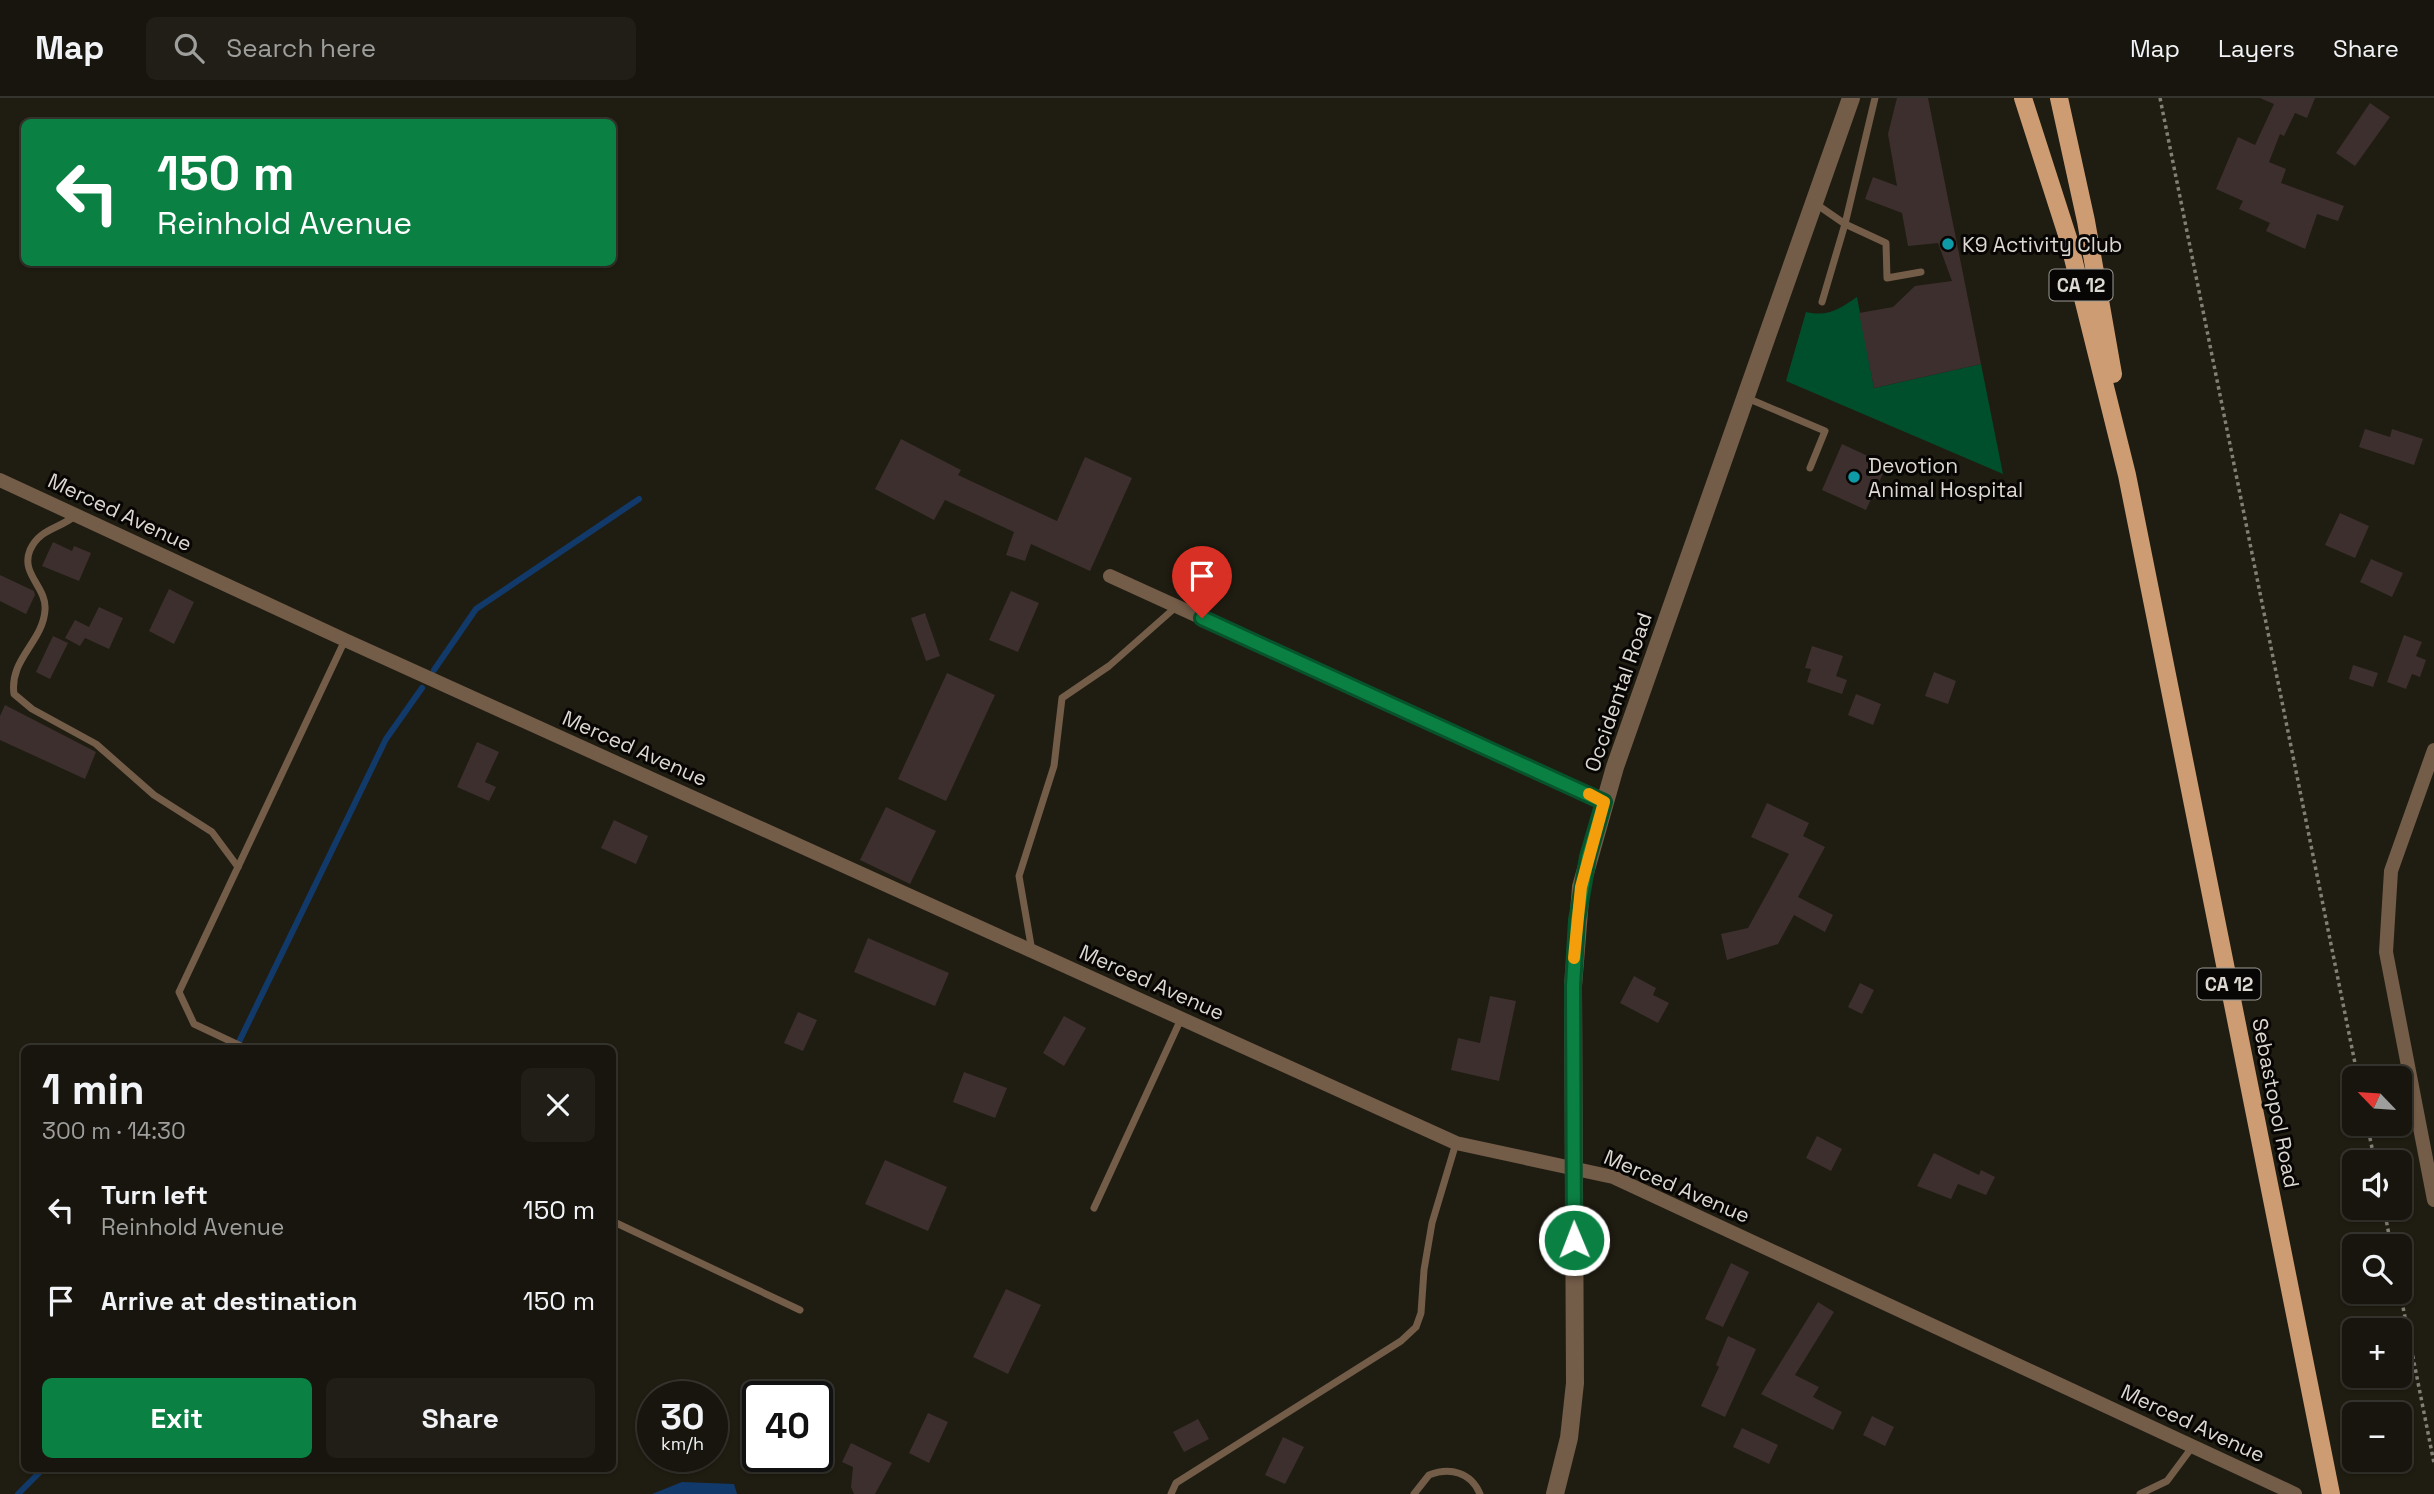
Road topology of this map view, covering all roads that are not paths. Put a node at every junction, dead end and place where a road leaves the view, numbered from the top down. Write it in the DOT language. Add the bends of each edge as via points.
graph roads {
  1 [pos="1851,98"];
  2 [pos="1875,98"];
  3 [pos="2023,98"];
  4 [pos="2059,98"];
  5 [pos="1815,204"];
  6 [pos="1845,224"];
  7 [pos="1921,272"];
  8 [pos="1822,302"];
  9 [pos="1746,398"];
  10 [pos="1810,468"];
  11 [pos="2127,475"];
  12 [pos="0,480"];
  13 [pos="76,515"];
  14 [pos="1110,576"];
  15 [pos="1177,606"];
  16 [pos="345,640"];
  17 [pos="2434,750"];
  18 [pos="1604,802"];
  19 [pos="238,867"];
  20 [pos="1032,951"];
  21 [pos="1182,1019"];
  22 [pos="238,1045"];
  23 [pos="1456,1143"];
  24 [pos="1573,1167"];
  25 [pos="2434,1200"];
  26 [pos="1094,1208"];
  27 [pos="616,1223"];
  28 [pos="800,1310"];
  29 [pos="2193,1445"];
  30 [pos="1171,1494"];
  31 [pos="1414,1494"];
  32 [pos="1479,1494"];
  33 [pos="1555,1494"];
  34 [pos="2140,1494"];
  35 [pos="2295,1494"];
  36 [pos="2331,1494"];
  1 -- 5 [label="street, Occidental Road"];
  2 -- 6 [label="lane"];
  3 -- 11 [label="main road, Sebastopol Road / CA 12" via="2068,238"];
  4 -- 11 [label="main road, Sebastopol Road / CA 12" via="2095,268"];
  5 -- 6 [label="lane"];
  5 -- 9 [label="street, Occidental Road"];
  6 -- 7 [label="lane" via="1886,243 1887,278"];
  6 -- 8 [label="lane"];
  9 -- 10 [label="lane" via="1825,430"];
  9 -- 18 [label="street, Occidental Road"];
  11 -- 36 [label="main road, Sebastopol Road / CA 12"];
  12 -- 13 [label="street, Merced Avenue"];
  13 -- 16 [label="street, Merced Avenue"];
  13 -- 19 [label="lane" via="43,532 31,548 27,565 45,611 42,625 14,673 14,694 96,744 154,795 212,832"];
  14 -- 15 [label="street"];
  15 -- 18 [label="street"];
  15 -- 20 [label="lane" via="1109,666 1062,698 1054,766 1019,876"];
  16 -- 19 [label="lane"];
  16 -- 20 [label="street, Merced Avenue"];
  17 -- 25 [label="street" via="2391,871 2386,953"];
  18 -- 24 [label="street, Occidental Road" via="1577,920"];
  19 -- 22 [label="lane" via="178,992 194,1024"];
  20 -- 21 [label="street, Merced Avenue"];
  21 -- 23 [label="street, Merced Avenue"];
  21 -- 26 [label="lane"];
  23 -- 24 [label="street, Merced Avenue"];
  23 -- 30 [label="lane" via="1432,1223 1416,1327 1401,1341 1176,1483"];
  24 -- 29 [label="street, Merced Avenue" via="1613,1177"];
  24 -- 33 [label="street, Occidental Road" via="1575,1383 1569,1438"];
  27 -- 28 [label="lane"];
  29 -- 34 [label="lane" via="2167,1480"];
  29 -- 35 [label="street, Merced Avenue"];
  31 -- 32 [label="lane" via="1429,1475 1452,1471 1472,1481"];
}
